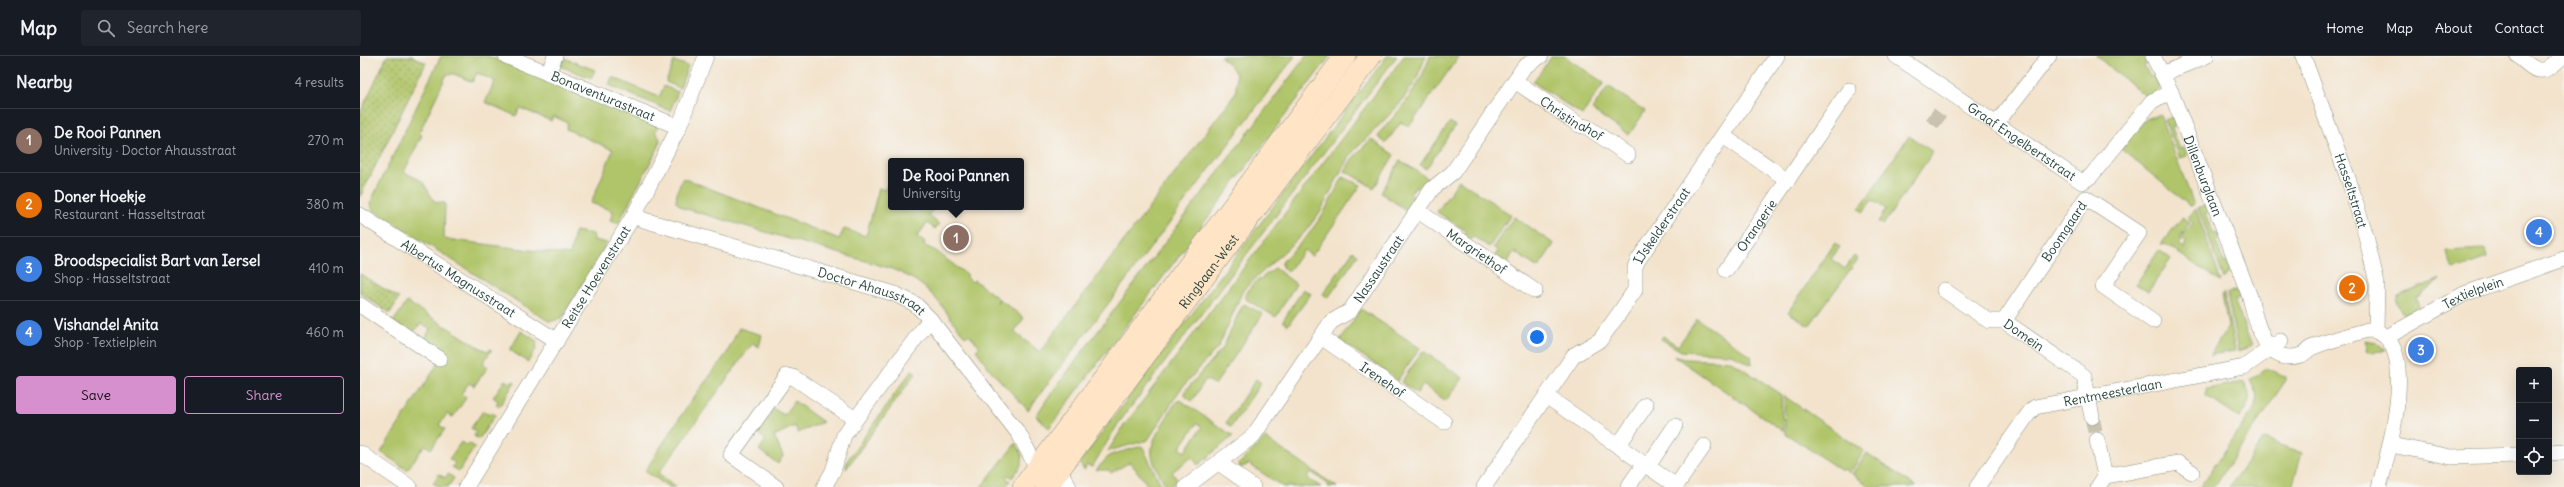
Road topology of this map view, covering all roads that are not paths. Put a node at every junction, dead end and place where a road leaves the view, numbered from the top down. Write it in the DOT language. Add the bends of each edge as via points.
graph roads {
  1 [pos="506,56"];
  2 [pos="555,56"];
  3 [pos="706,56"];
  4 [pos="1345,56"];
  5 [pos="1372,56"];
  6 [pos="1541,56"];
  7 [pos="1777,56"];
  8 [pos="2049,56"];
  9 [pos="2153,56"];
  10 [pos="2206,56"];
  11 [pos="2303,56"];
  12 [pos="2518,56"];
  13 [pos="2563,56"];
  14 [pos="1904,58"];
  15 [pos="548,74"];
  16 [pos="2162,74"];
  17 [pos="1515,81"];
  18 [pos="1849,90"];
  19 [pos="2170,92"];
  20 [pos="1996,124"];
  21 [pos="679,127"];
  22 [pos="1723,136"];
  23 [pos="1628,155"];
  24 [pos="1788,180"];
  25 [pos="1418,211"];
  26 [pos="360,215"];
  27 [pos="634,215"];
  28 [pos="2564,259"];
  29 [pos="1726,270"];
  30 [pos="1944,290"];
  31 [pos="1535,291"];
  32 [pos="360,305"];
  33 [pos="930,319"];
  34 [pos="2004,321"];
  35 [pos="2153,321"];
  36 [pos="2382,334"];
  37 [pos="1321,338"];
  38 [pos="556,341"];
  39 [pos="2276,346"];
  40 [pos="440,359"];
  41 [pos="1546,396"];
  42 [pos="2088,398"];
  43 [pos="1646,405"];
  44 [pos="2092,417"];
  45 [pos="855,420"];
  46 [pos="1444,422"];
  47 [pos="1675,426"];
  48 [pos="2097,440"];
  49 [pos="2391,444"];
  50 [pos="1618,446"];
  51 [pos="1704,446"];
  52 [pos="2564,452"];
  53 [pos="360,453"];
  54 [pos="2552,453"];
  55 [pos="2516,455"];
  56 [pos="1219,463"];
  57 [pos="1646,465"];
  58 [pos="1037,468"];
  59 [pos="1059,469"];
  60 [pos="2192,472"];
  61 [pos="2102,482"];
  62 [pos="410,487"];
  63 [pos="466,487"];
  64 [pos="776,487"];
  65 [pos="824,487"];
  66 [pos="1023,487"];
  67 [pos="1046,487"];
  68 [pos="1069,487"];
  69 [pos="1186,487"];
  70 [pos="1253,487"];
  71 [pos="1484,487"];
  72 [pos="1628,487"];
  73 [pos="1977,487"];
  74 [pos="2379,487"];
  1 -- 15 [label="street, Bonaventurastraat"];
  2 -- 15 [label="street"];
  3 -- 21 [label="street, Reitse Hoevenstraat"];
  4 -- 58 [label="main road, Ringbaan-West"];
  5 -- 59 [label="main road, Ringbaan-West"];
  6 -- 17 [label="street, Nassaustraat" via="1524,67"];
  7 -- 22 [label="street, IJskelderstraat"];
  8 -- 20 [label="street"];
  9 -- 16 [label="street, Dillenburglaan"];
  10 -- 16 [label="street"];
  11 -- 36 [label="street, Hasseltstraat" via="2349,181 2366,236 2377,283"];
  12 -- 13 [label="street" via="2538,71 2545,71"];
  14 -- 20 [label="street, Graaf Engelbertstraat"];
  15 -- 21 [label="street, Bonaventurastraat"];
  16 -- 19 [label="street, Dillenburglaan"];
  17 -- 23 [label="street, Christinahof"];
  17 -- 25 [label="street, Nassaustraat" via="1453,172 1432,189"];
  18 -- 24 [label="street, Orangerie"];
  19 -- 20 [label="street, Graaf Engelbertstraat" via="2152,101 2091,176 2082,182"];
  19 -- 39 [label="street, Dillenburglaan" via="2250,297 2255,321"];
  21 -- 27 [label="street, Reitse Hoevenstraat"];
  22 -- 24 [label="street"];
  22 -- 41 [label="street, IJskelderstraat" via="1638,260 1634,267 1635,290 1623,309 1600,340 1574,355"];
  24 -- 29 [label="street, Orangerie"];
  25 -- 31 [label="street, Margriethof"];
  25 -- 37 [label="street, Nassaustraat" via="1350,311 1331,322"];
  26 -- 38 [label="street, Albertus Magnusstraat"];
  27 -- 33 [label="street, Doctor Ahausstraat" via="895,294 914,304"];
  27 -- 38 [label="street, Reitse Hoevenstraat"];
  28 -- 36 [label="street, Textielplein" via="2464,294"];
  30 -- 34 [label="street, Domein" via="1989,321"];
  32 -- 40 [label="street"];
  33 -- 45 [label="street"];
  33 -- 58 [label="street, Doctor Ahausstraat" via="1018,434"];
  34 -- 35 [label="street, Boomgaard" via="2086,198 2139,233 2104,286"];
  34 -- 42 [label="street, Domein" via="2084,376"];
  36 -- 39 [label="street, Textielplein" via="2367,330 2311,348 2302,355 2287,357"];
  36 -- 49 [label="street, Hasseltstraat" via="2391,342 2397,358 2396,421"];
  37 -- 46 [label="street, Irenehof"];
  37 -- 56 [label="street, Nassaustraat" via="1253,436"];
  38 -- 63 [label="street, Reitse Hoevenstraat"];
  39 -- 42 [label="street, Rentmeesterlaan" via="2244,367"];
  41 -- 50 [label="street"];
  41 -- 71 [label="street, IJskelderstraat"];
  42 -- 44 [label="street, Domein"];
  42 -- 73 [label="street, Rentmeesterlaan" via="2035,407"];
  43 -- 50 [label="street"];
  45 -- 64 [label="street" via="793,377 787,376 731,455"];
  45 -- 65 [label="street" via="839,444 833,471"];
  47 -- 57 [label="street"];
  48 -- 61 [label="street"];
  49 -- 55 [label="street" via="2451,458"];
  49 -- 74 [label="street, Hasseltstraat"];
  50 -- 57 [label="street"];
  51 -- 57 [label="street" via="1676,486"];
  52 -- 54 [label="street"];
  53 -- 62 [label="street"];
  56 -- 69 [label="street, Nassaustraat"];
  56 -- 70 [label="street"];
  57 -- 72 [label="street"];
  58 -- 66 [label="main road, Ringbaan-West"];
  59 -- 67 [label="main road, Ringbaan-West"];
  59 -- 68 [label="street"];
  60 -- 61 [label="street" via="2178,463"];
}
